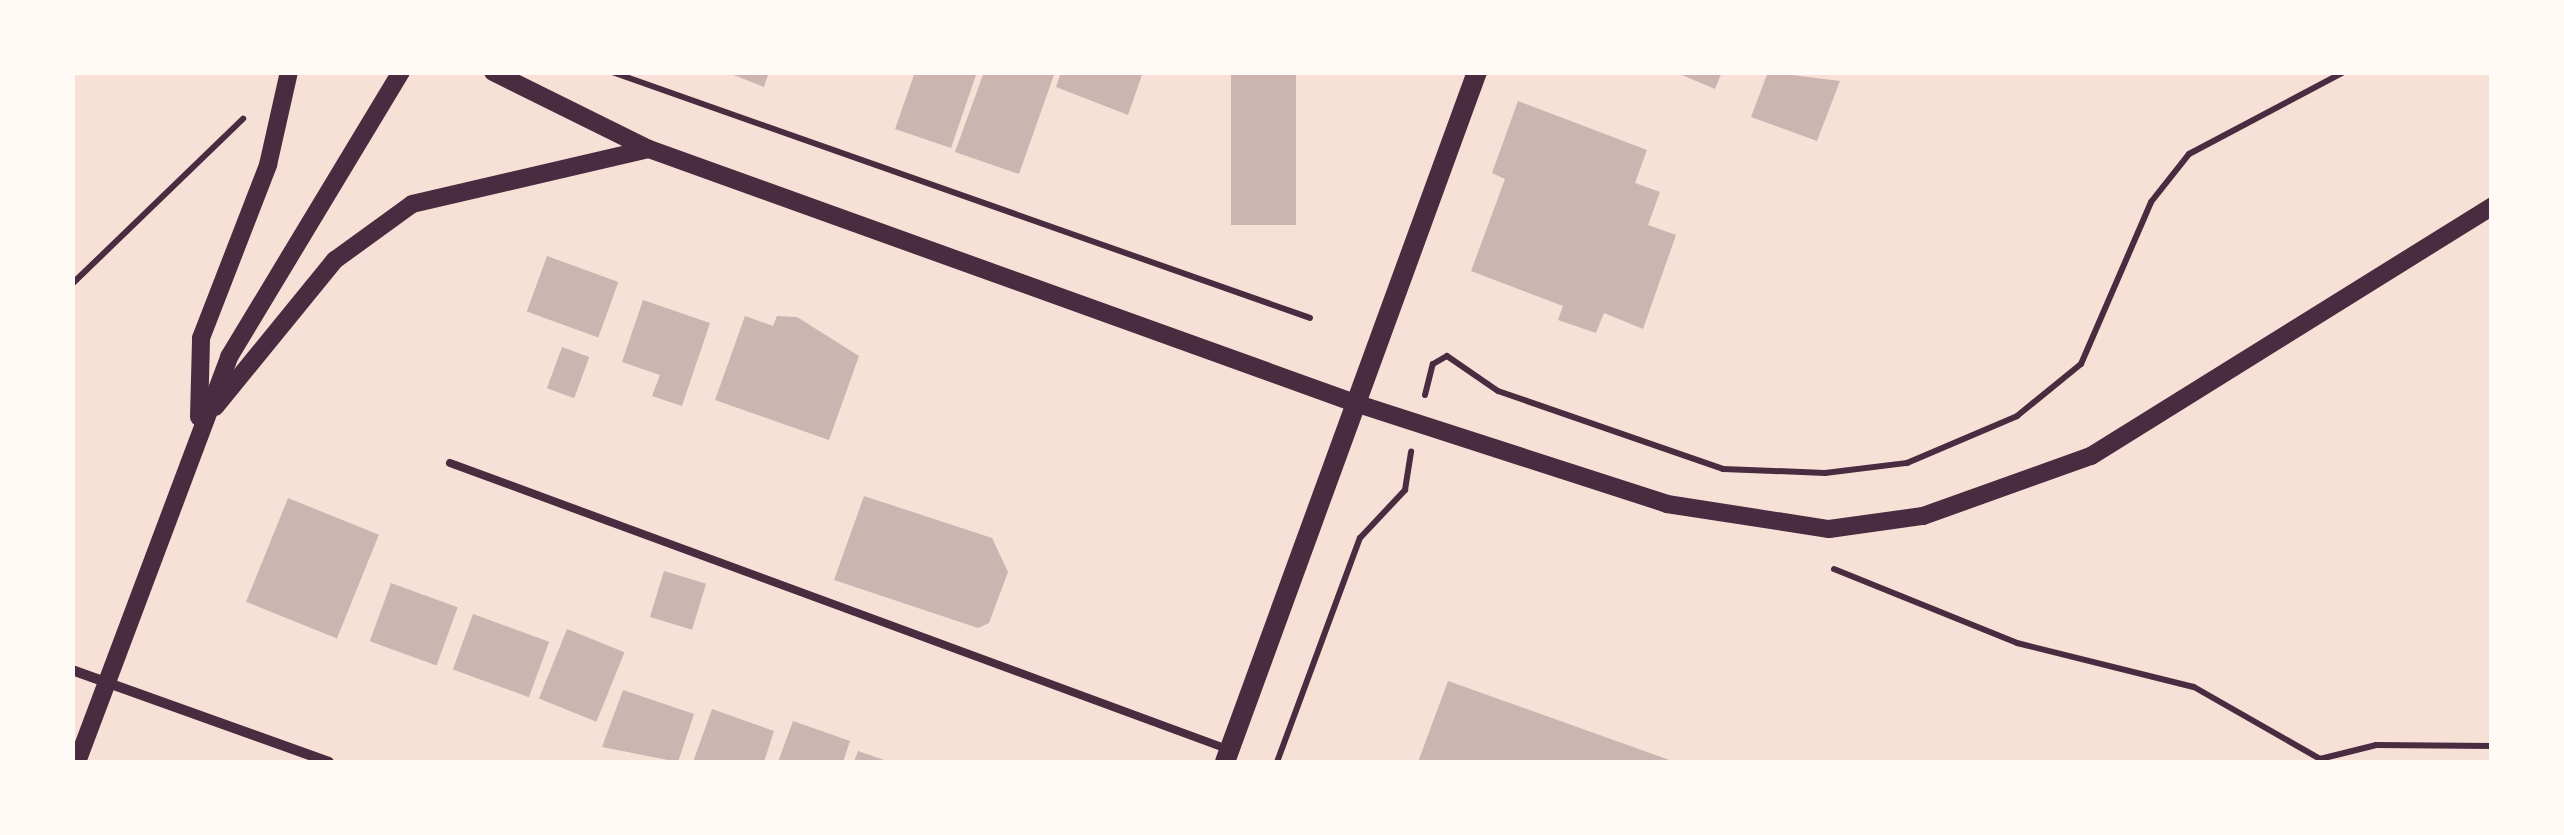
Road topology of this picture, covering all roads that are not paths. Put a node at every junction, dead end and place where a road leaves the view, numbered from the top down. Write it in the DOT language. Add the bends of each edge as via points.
graph roads {
  1 [pos="289,72"];
  2 [pos="401,72"];
  3 [pos="493,72"];
  4 [pos="1477,72"];
  5 [pos="648,149"];
  6 [pos="2492,206"];
  7 [pos="1354,403"];
  8 [pos="198,426"];
  9 [pos="450,462"];
  10 [pos="72,670"];
  11 [pos="107,683"];
  12 [pos="1228,756"];
  13 [pos="77,762"];
  14 [pos="329,762"];
  1 -- 8 [label="street" via="268,164 201,338"];
  2 -- 8 [label="street" via="252,317"];
  3 -- 5 [label="street"];
  4 -- 7 [label="main road"];
  5 -- 7 [label="street"];
  5 -- 8 [label="street" via="412,204 336,260"];
  6 -- 7 [label="street" via="2091,456 2032,484 1875,525 1716,516"];
  7 -- 12 [label="main road"];
  8 -- 11 [label="street"];
  9 -- 12 [label="lane"];
  10 -- 11 [label="street"];
  11 -- 13 [label="street"];
  11 -- 14 [label="street"];
}
